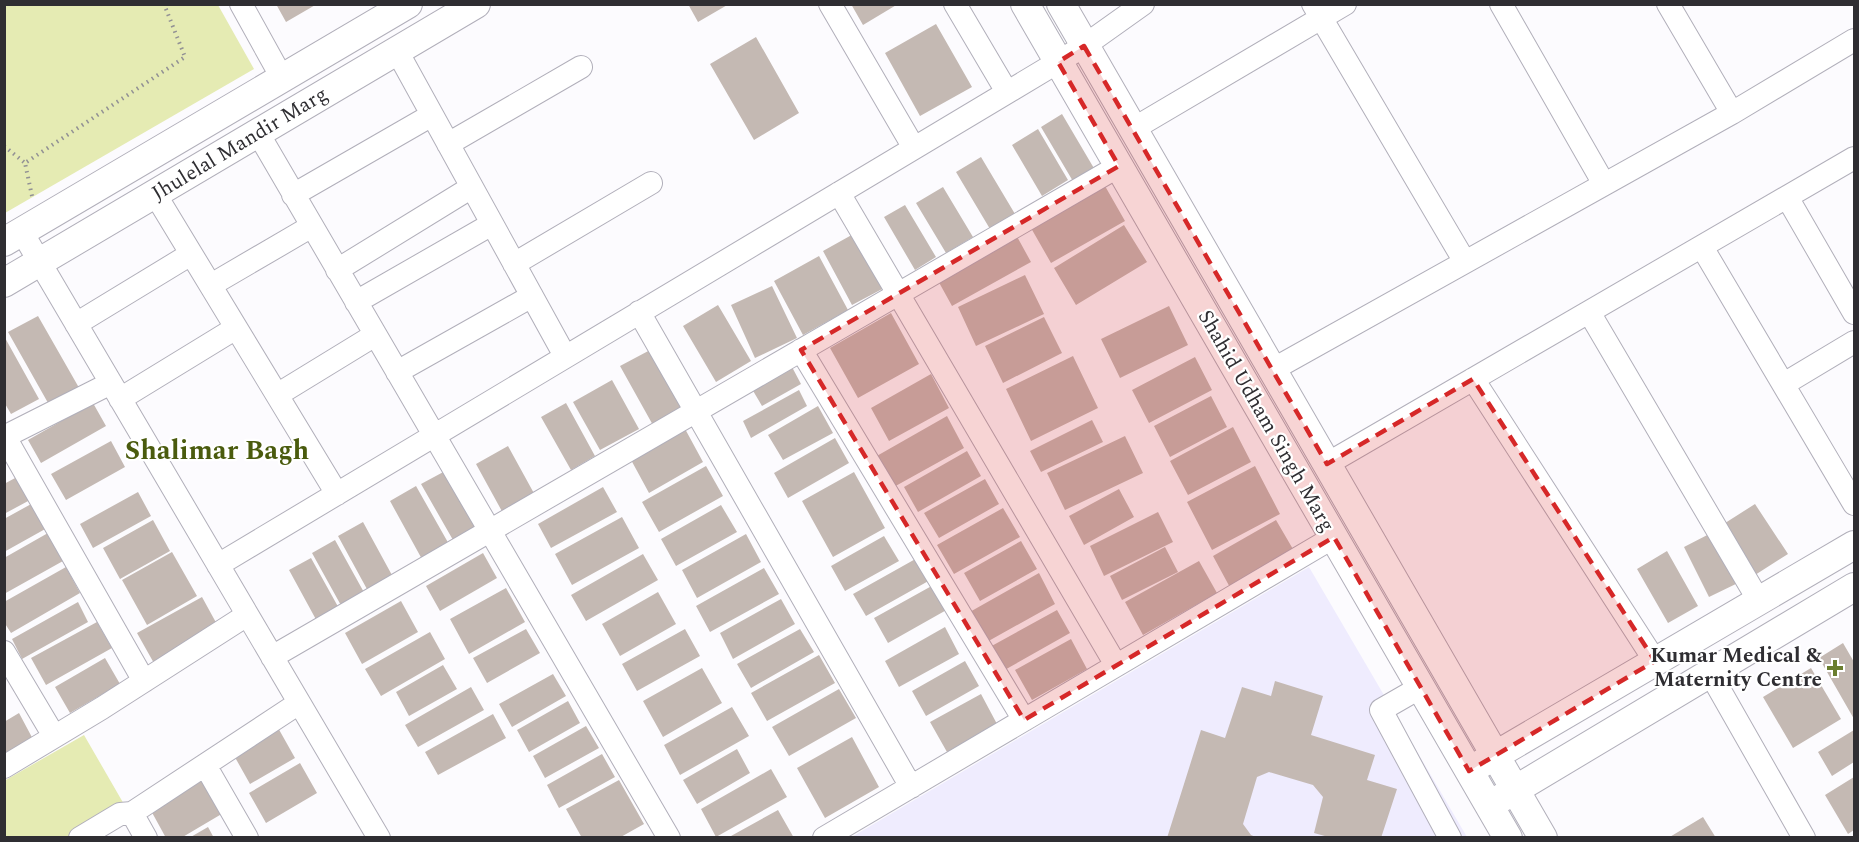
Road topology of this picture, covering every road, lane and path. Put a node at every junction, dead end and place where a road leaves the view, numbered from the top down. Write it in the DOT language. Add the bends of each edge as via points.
graph roads {
  1 [pos="164,4"];
  2 [pos="241,4"];
  3 [pos="408,4"];
  4 [pos="476,4"];
  5 [pos="830,4"];
  6 [pos="955,4"];
  7 [pos="1025,4"];
  8 [pos="1060,4"];
  9 [pos="1143,4"];
  10 [pos="1345,4"];
  11 [pos="1502,4"];
  12 [pos="1668,4"];
  13 [pos="1317,12"];
  14 [pos="1854,40"];
  15 [pos="1084,46"];
  16 [pos="397,51"];
  17 [pos="1058,62"];
  18 [pos="581,68"];
  19 [pos="282,78"];
  20 [pos="1007,92"];
  21 [pos="1732,113"];
  22 [pos="432,115"];
  23 [pos="1133,129"];
  24 [pos="258,133"];
  25 [pos="448,144"];
  26 [pos="4,146"];
  27 [pos="914,148"];
  28 [pos="1854,158"];
  29 [pos="25,163"];
  30 [pos="1119,166"];
  31 [pos="651,183"];
  32 [pos="1604,184"];
  33 [pos="472,186"];
  34 [pos="839,193"];
  35 [pos="155,194"];
  36 [pos="294,195"];
  37 [pos="32,197"];
  38 [pos="1787,197"];
  39 [pos="492,224"];
  40 [pos="312,226"];
  41 [pos="13,237"];
  42 [pos="1702,247"];
  43 [pos="191,254"];
  44 [pos="39,262"];
  45 [pos="1465,262"];
  46 [pos="514,264"];
  47 [pos="337,270"];
  48 [pos="4,283"];
  49 [pos="211,285"];
  50 [pos="898,294"];
  51 [pos="532,296"];
  52 [pos="356,302"];
  53 [pos="639,312"];
  54 [pos="1589,312"];
  55 [pos="1854,313"];
  56 [pos="76,324"];
  57 [pos="236,328"];
  58 [pos="375,335"];
  59 [pos="1854,342"];
  60 [pos="801,350"];
  61 [pos="565,356"];
  62 [pos="1272,370"];
  63 [pos="397,372"];
  64 [pos="1473,379"];
  65 [pos="1784,384"];
  66 [pos="115,391"];
  67 [pos="277,395"];
  68 [pos="696,411"];
  69 [pos="434,435"];
  70 [pos="5,437"];
  71 [pos="1327,464"];
  72 [pos="337,494"];
  73 [pos="1854,504"];
  74 [pos="490,531"];
  75 [pos="1334,537"];
  76 [pos="1854,545"];
  77 [pos="218,565"];
  78 [pos="1854,589"];
  79 [pos="1759,601"];
  80 [pos="247,615"];
  81 [pos="4,652"];
  82 [pos="272,657"];
  83 [pos="1655,662"];
  84 [pos="1116,665"];
  85 [pos="1710,673"];
  86 [pos="144,681"];
  87 [pos="1421,687"];
  88 [pos="299,703"];
  89 [pos="1024,720"];
  90 [pos="54,736"];
  91 [pos="1496,755"];
  92 [pos="205,765"];
  93 [pos="4,767"];
  94 [pos="1469,771"];
  95 [pos="910,786"];
  96 [pos="1515,789"];
  97 [pos="1490,805"];
  98 [pos="132,813"];
  99 [pos="80,837"];
  100 [pos="146,837"];
  101 [pos="247,837"];
  102 [pos="379,837"];
  103 [pos="669,837"];
  104 [pos="824,837"];
  105 [pos="1450,837"];
  106 [pos="1508,837"];
  107 [pos="1544,837"];
  108 [pos="1804,837"];
  1 -- 29 [label="path" via="185,57"];
  2 -- 19 [label="street"];
  3 -- 19 [label="street, Jhulelal Mandir Marg"];
  4 -- 16 [label="street, Jhulelal Mandir Marg"];
  5 -- 27 [label="street"];
  6 -- 20 [label="street"];
  7 -- 17 [label="street, Shahid Udham Singh Marg"];
  8 -- 15 [label="street, Shahid Udham Singh Marg"];
  9 -- 15 [label="street"];
  10 -- 13 [label="street"];
  11 -- 32 [label="street"];
  12 -- 21 [label="street"];
  13 -- 23 [label="street"];
  13 -- 45 [label="street"];
  14 -- 21 [label="street"];
  15 -- 17 [label="street"];
  15 -- 23 [label="street, Shahid Udham Singh Marg"];
  16 -- 22 [label="street"];
  16 -- 24 [label="street, Jhulelal Mandir Marg"];
  17 -- 20 [label="street"];
  17 -- 30 [label="street, Shahid Udham Singh Marg"];
  18 -- 25 [label="street"];
  19 -- 41 [label="street, Jhulelal Mandir Marg"];
  20 -- 27 [label="street"];
  21 -- 32 [label="street"];
  22 -- 25 [label="street"];
  22 -- 36 [label="street"];
  23 -- 62 [label="street, Shahid Udham Singh Marg"];
  24 -- 35 [label="street, Jhulelal Mandir Marg"];
  24 -- 36 [label="street"];
  25 -- 33 [label="street"];
  26 -- 29 [label="path"];
  27 -- 34 [label="street"];
  28 -- 38 [label="street"];
  29 -- 37 [label="path"];
  30 -- 50 [label="street"];
  30 -- 75 [label="street, Shahid Udham Singh Marg"];
  31 -- 46 [label="street"];
  32 -- 45 [label="street"];
  33 -- 39 [label="street"];
  33 -- 47 [label="street"];
  34 -- 50 [label="street"];
  34 -- 53 [label="street"];
  35 -- 43 [label="street"];
  35 -- 44 [label="street, Jhulelal Mandir Marg"];
  36 -- 40 [label="street"];
  38 -- 42 [label="street"];
  38 -- 55 [label="street"];
  39 -- 46 [label="street"];
  39 -- 52 [label="street"];
  40 -- 47 [label="street"];
  40 -- 49 [label="street"];
  41 -- 44 [label="street"];
  42 -- 54 [label="street"];
  42 -- 65 [label="street"];
  43 -- 49 [label="street"];
  43 -- 56 [label="street"];
  44 -- 48 [label="street, Jhulelal Mandir Marg"];
  44 -- 56 [label="street"];
  45 -- 62 [label="street"];
  46 -- 51 [label="street"];
  47 -- 52 [label="street"];
  49 -- 57 [label="street"];
  50 -- 60 [label="street"];
  50 -- 84 [label="street"];
  51 -- 61 [label="street"];
  51 -- 63 [label="street"];
  52 -- 58 [label="street"];
  53 -- 61 [label="street"];
  53 -- 68 [label="street"];
  54 -- 64 [label="street"];
  54 -- 79 [label="street"];
  56 -- 66 [label="street"];
  57 -- 66 [label="street"];
  57 -- 67 [label="street"];
  58 -- 63 [label="street"];
  58 -- 67 [label="street"];
  59 -- 65 [label="street"];
  60 -- 68 [label="street"];
  60 -- 89 [label="street"];
  61 -- 69 [label="street"];
  62 -- 71 [label="street, Shahid Udham Singh Marg"];
  63 -- 69 [label="street"];
  64 -- 71 [label="street"];
  64 -- 83 [label="street"];
  65 -- 73 [label="street"];
  66 -- 70 [label="street"];
  66 -- 77 [label="street"];
  67 -- 72 [label="street"];
  68 -- 74 [label="street"];
  68 -- 95 [label="street"];
  69 -- 72 [label="street"];
  69 -- 74 [label="street"];
  70 -- 86 [label="street"];
  71 -- 91 [label="street, Shahid Udham Singh Marg"];
  72 -- 77 [label="street"];
  74 -- 82 [label="street"];
  74 -- 103 [label="street"];
  75 -- 84 [label="street"];
  75 -- 87 [label="street, Shahid Udham Singh Marg"];
  76 -- 79 [label="street"];
  77 -- 80 [label="street"];
  78 -- 85 [label="street"];
  79 -- 83 [label="street"];
  80 -- 82 [label="street"];
  80 -- 86 [label="street"];
  81 -- 90 [label="street"];
  82 -- 88 [label="street"];
  83 -- 91 [label="street"];
  84 -- 89 [label="street"];
  85 -- 96 [label="street"];
  85 -- 108 [label="street"];
  86 -- 90 [label="street"];
  87 -- 94 [label="street, Shahid Udham Singh Marg"];
  87 -- 105 [label="street" via="1381,710"];
  88 -- 92 [label="street"];
  88 -- 102 [label="street"];
  89 -- 95 [label="street"];
  90 -- 93 [label="street"];
  91 -- 94 [label="street"];
  91 -- 96 [label="street, Shahid Udham Singh Marg"];
  92 -- 98 [label="street"];
  92 -- 101 [label="street"];
  94 -- 97 [label="street, Shahid Udham Singh Marg"];
  95 -- 104 [label="street"];
  96 -- 97 [label="street"];
  96 -- 107 [label="street, Shahid Udham Singh Marg"];
  97 -- 106 [label="street, Shahid Udham Singh Marg"];
  98 -- 99 [label="street" via="120,814"];
  98 -- 100 [label="street"];
}
